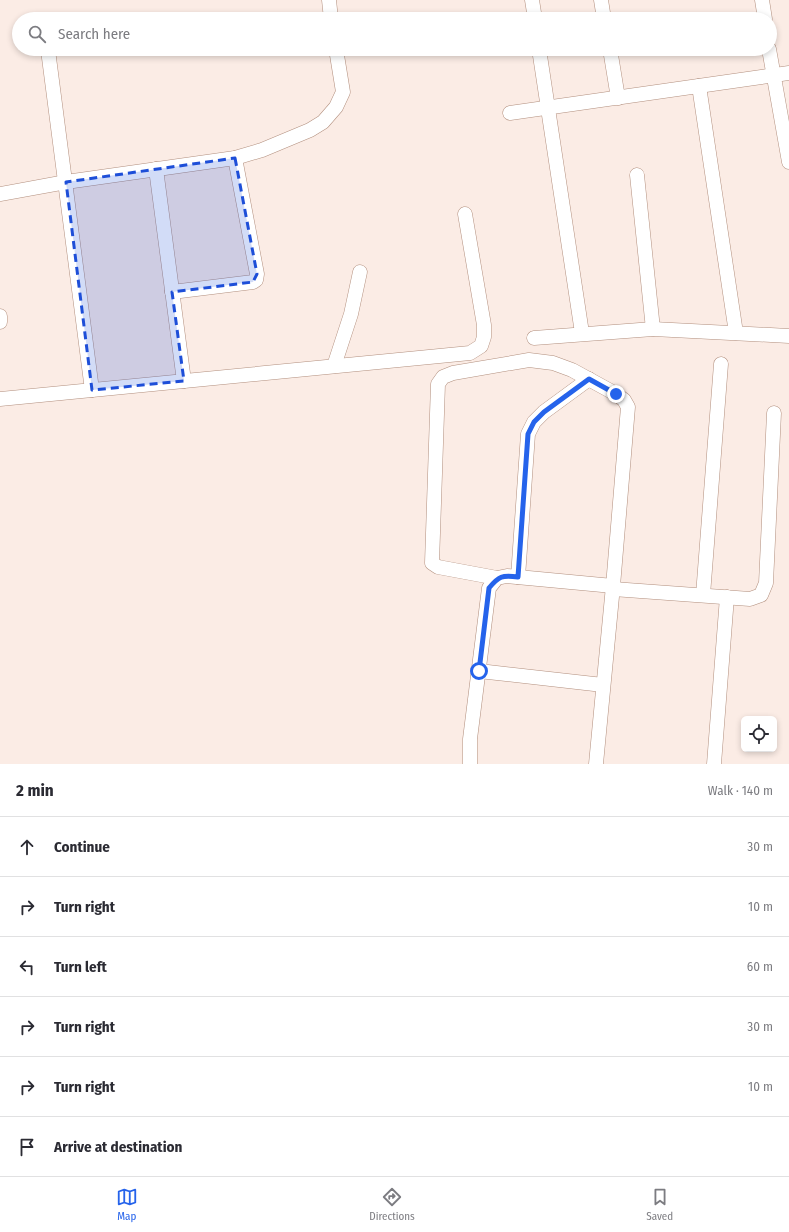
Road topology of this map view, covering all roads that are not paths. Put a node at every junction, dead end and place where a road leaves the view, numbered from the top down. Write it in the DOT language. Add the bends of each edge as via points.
graph roads {
  1 [pos="328,0"];
  2 [pos="532,0"];
  3 [pos="601,0"];
  4 [pos="762,0"];
  5 [pos="330,12"];
  6 [pos="534,12"];
  7 [pos="603,12"];
  8 [pos="764,12"];
  9 [pos="49,56"];
  10 [pos="337,56"];
  11 [pos="540,56"];
  12 [pos="611,56"];
  13 [pos="770,56"];
  14 [pos="789,73"];
  15 [pos="773,75"];
  16 [pos="699,86"];
  17 [pos="618,98"];
  18 [pos="547,108"];
  19 [pos="510,113"];
  20 [pos="235,158"];
  21 [pos="789,162"];
  22 [pos="156,169"];
  23 [pos="637,175"];
  24 [pos="66,182"];
  25 [pos="0,194"];
  26 [pos="465,214"];
  27 [pos="360,272"];
  28 [pos="172,292"];
  29 [pos="0,316"];
  30 [pos="0,322"];
  31 [pos="653,328"];
  32 [pos="582,333"];
  33 [pos="736,333"];
  34 [pos="789,336"];
  35 [pos="534,338"];
  36 [pos="721,364"];
  37 [pos="334,366"];
  38 [pos="589,379"];
  39 [pos="184,381"];
  40 [pos="92,390"];
  41 [pos="0,399"];
  42 [pos="774,413"];
  43 [pos="518,577"];
  44 [pos="497,578"];
  45 [pos="613,587"];
  46 [pos="703,595"];
  47 [pos="727,597"];
  48 [pos="479,671"];
  49 [pos="603,685"];
  50 [pos="470,764"];
  51 [pos="596,764"];
  52 [pos="714,764"];
  1 -- 5 [label="street"];
  2 -- 6 [label="street"];
  3 -- 7 [label="street"];
  4 -- 8 [label="street"];
  9 -- 24 [label="street"];
  10 -- 20 [label="street" via="343,92 336,107 323,122 262,150"];
  11 -- 18 [label="street"];
  12 -- 17 [label="street"];
  13 -- 15 [label="street"];
  14 -- 15 [label="street"];
  15 -- 16 [label="street"];
  15 -- 21 [label="street"];
  16 -- 17 [label="street"];
  16 -- 33 [label="street"];
  17 -- 18 [label="street"];
  18 -- 19 [label="street"];
  18 -- 32 [label="street"];
  20 -- 22 [label="street"];
  20 -- 28 [label="street" via="258,274 256,280"];
  22 -- 24 [label="street"];
  22 -- 28 [label="street"];
  23 -- 31 [label="street"];
  24 -- 25 [label="street"];
  24 -- 40 [label="street"];
  26 -- 37 [label="street" via="484,325 481,346 470,353"];
  27 -- 37 [label="street" via="351,314"];
  28 -- 39 [label="street"];
  29 -- 30 [label="street"];
  31 -- 32 [label="street"];
  31 -- 33 [label="street"];
  32 -- 35 [label="street"];
  33 -- 34 [label="street"];
  36 -- 46 [label="street"];
  37 -- 39 [label="street"];
  38 -- 43 [label="street" via="544,412 534,422 528,434"];
  38 -- 44 [label="street" via="553,363 529,360 453,373 443,377 438,384 432,562 438,567"];
  38 -- 45 [label="street" via="616,394 628,406"];
  39 -- 40 [label="street"];
  40 -- 41 [label="street"];
  42 -- 47 [label="street" via="766,583 761,595 750,599"];
  43 -- 44 [label="street"];
  43 -- 45 [label="street"];
  44 -- 48 [label="street" via="489,588"];
  45 -- 46 [label="street"];
  45 -- 49 [label="street"];
  46 -- 47 [label="street"];
  47 -- 52 [label="street"];
  48 -- 49 [label="street"];
  48 -- 50 [label="street" via="470,739"];
  49 -- 51 [label="street"];
}
